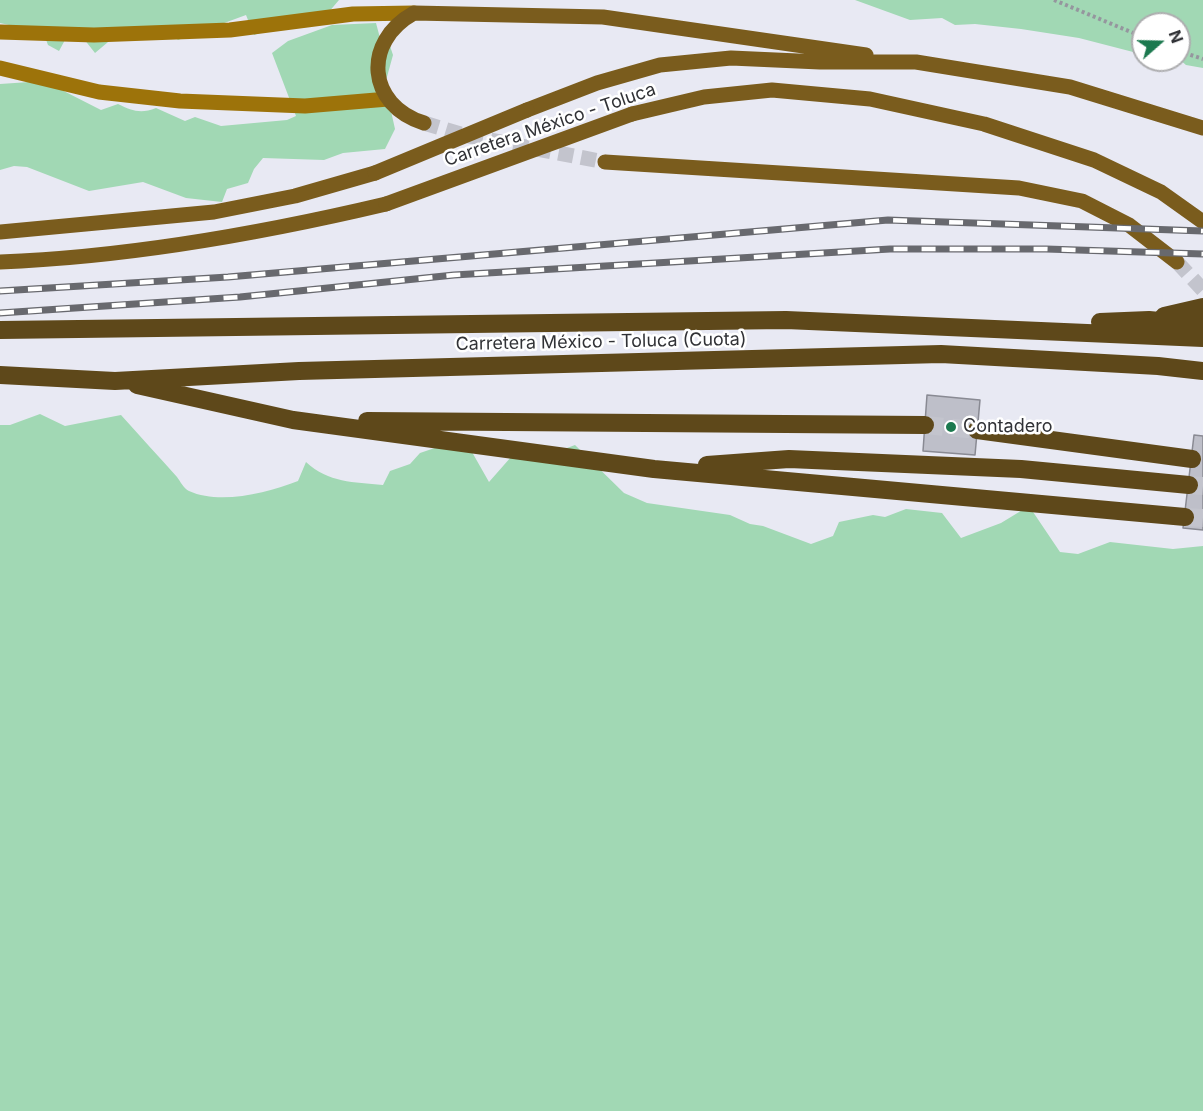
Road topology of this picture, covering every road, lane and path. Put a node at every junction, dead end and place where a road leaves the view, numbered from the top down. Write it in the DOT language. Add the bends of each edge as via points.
graph roads {
  1 [pos="1054,0"];
  2 [pos="414,13"];
  3 [pos="0,32"];
  4 [pos="1131,32"];
  5 [pos="916,62"];
  6 [pos="0,68"];
  7 [pos="388,99"];
  8 [pos="424,123"];
  9 [pos="1203,128"];
  10 [pos="605,162"];
  11 [pos="1203,222"];
  12 [pos="0,232"];
  13 [pos="0,262"];
  14 [pos="1177,262"];
  15 [pos="1203,307"];
  16 [pos="1149,320"];
  17 [pos="1203,325"];
  18 [pos="996,327"];
  19 [pos="0,330"];
  20 [pos="1203,338"];
  21 [pos="1203,371"];
  22 [pos="0,375"];
  23 [pos="115,381"];
  24 [pos="293,420"];
  25 [pos="925,425"];
  26 [pos="977,430"];
  27 [pos="1192,459"];
  28 [pos="654,469"];
  29 [pos="1189,485"];
  30 [pos="1185,517"];
  1 -- 4 [label="path"];
  2 -- 3 [label="street" via="353,14 230,30 94,35"];
  2 -- 5 [label="main road" via="603,17"];
  2 -- 7 [label="main road" via="391,30 378,56 381,86"];
  5 -- 9 [label="main road, Carretera México - Toluca" via="1070,87"];
  5 -- 12 [label="main road, Carretera México - Toluca, bridge" via="731,58 660,65 597,83 375,173 295,196 213,212"];
  6 -- 7 [label="street" via="99,92 180,101 305,106"];
  7 -- 8 [label="main road" via="410,119"];
  10 -- 14 [label="main road" via="1019,188 1082,201 1129,225"];
  11 -- 13 [label="main road, Carretera México - Toluca, bridge" via="1161,192 1094,160 984,124 870,99 772,90 704,97 632,114 386,204 298,225 211,241"];
  15 -- 16 [label="highway"];
  16 -- 17 [label="highway"];
  16 -- 18 [label="highway"];
  18 -- 19 [label="highway, Carretera México - Toluca (Cuota)" via="786,320"];
  18 -- 20 [label="highway, Carretera México - Toluca (Cuota)"];
  21 -- 23 [label="highway, Carretera México - Toluca (Cuota)" via="941,354 299,370"];
  22 -- 23 [label="highway, Carretera México - Toluca (Cuota)"];
  23 -- 24 [label="highway"];
  24 -- 25 [label="highway"];
  24 -- 28 [label="highway"];
  26 -- 27 [label="highway"];
  28 -- 29 [label="highway" via="789,459 1021,469"];
  28 -- 30 [label="highway"];
}
